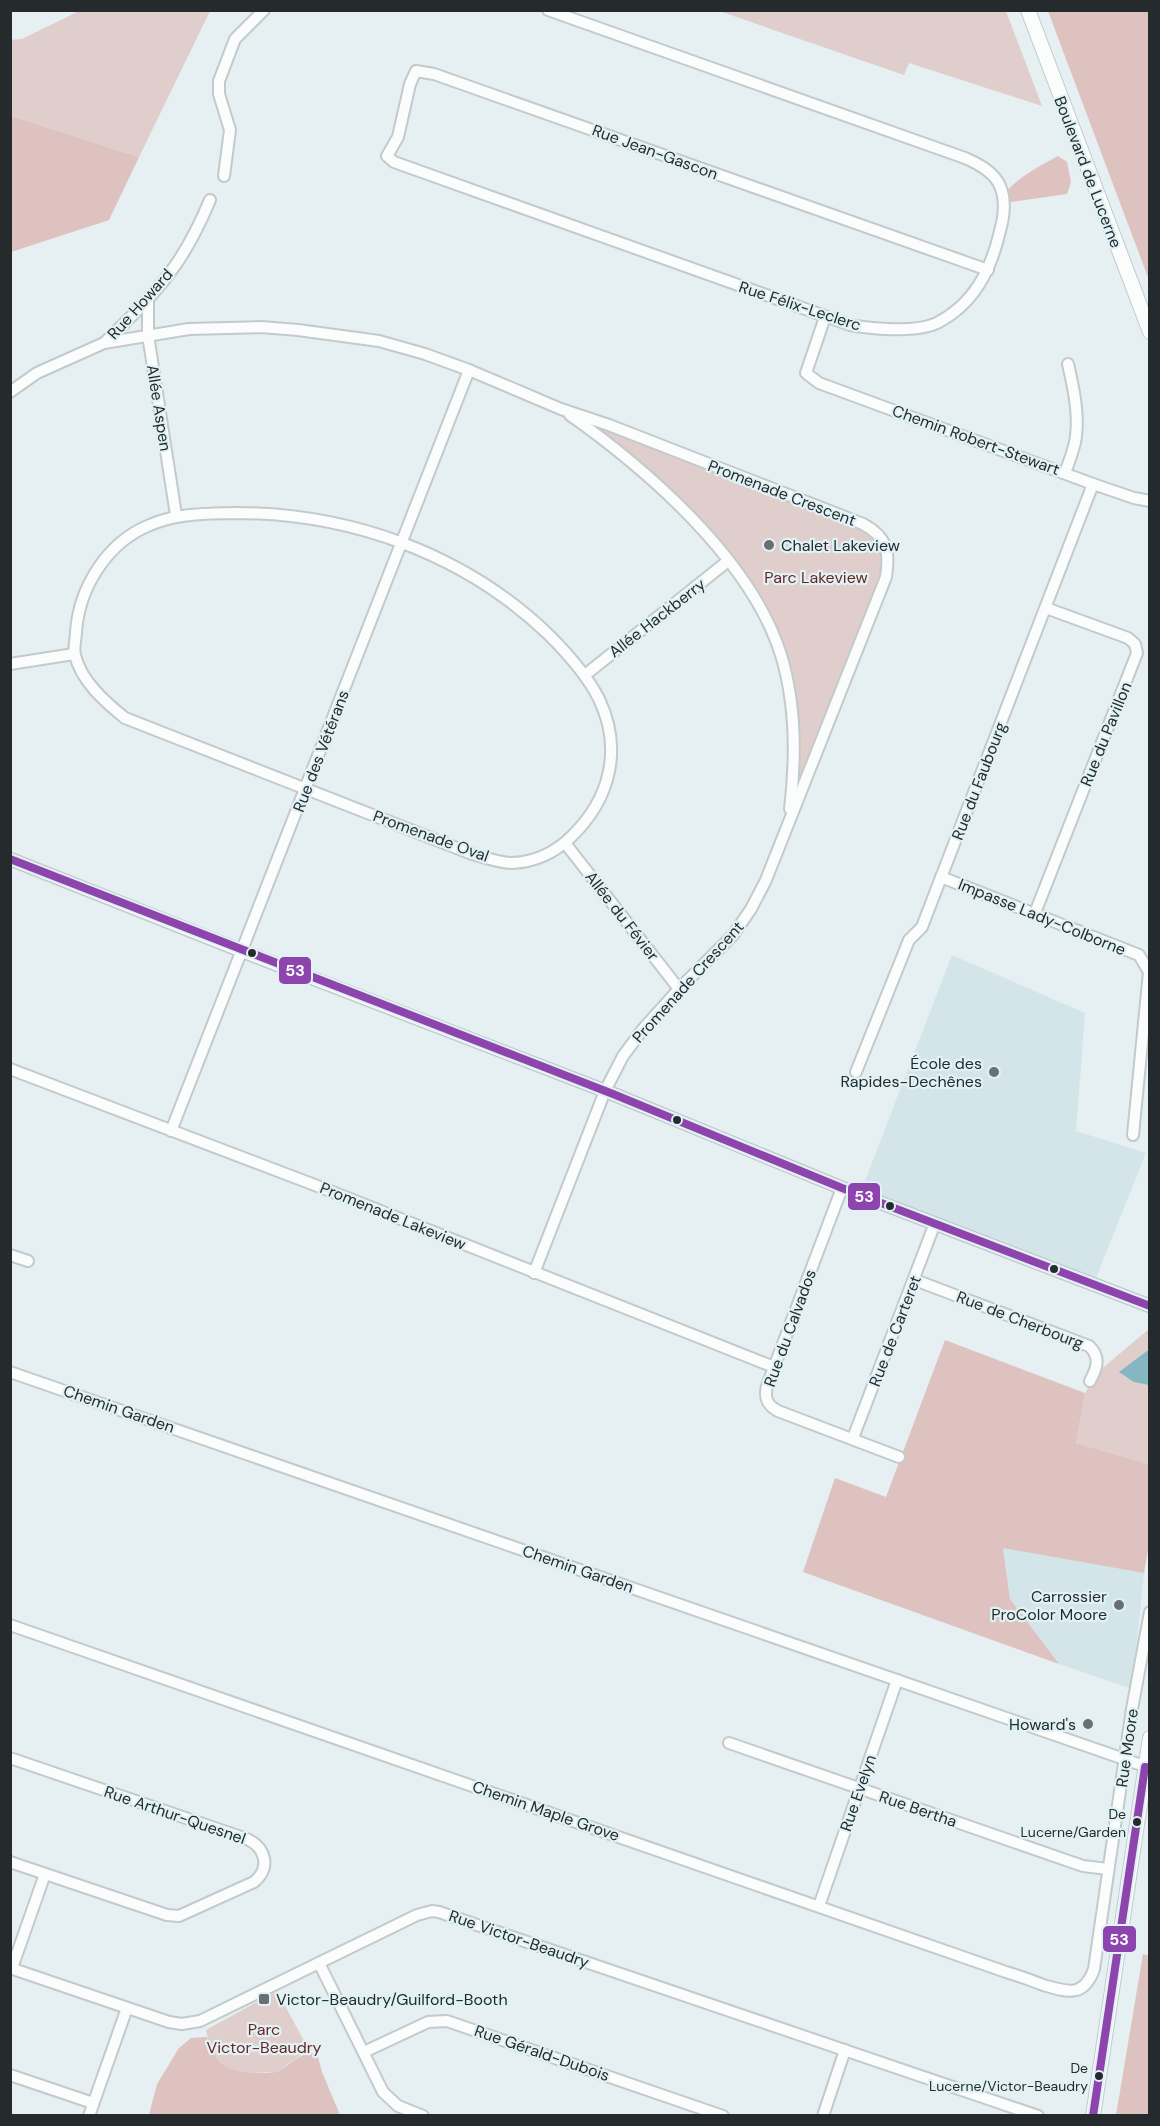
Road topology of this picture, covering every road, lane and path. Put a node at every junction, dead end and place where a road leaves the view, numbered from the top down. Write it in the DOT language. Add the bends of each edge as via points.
graph roads {
  1 [pos="264,10"];
  2 [pos="548,10"];
  3 [pos="1028,10"];
  4 [pos="394,162"];
  5 [pos="224,176"];
  6 [pos="210,200"];
  7 [pos="988,270"];
  8 [pos="148,299"];
  9 [pos="825,317"];
  10 [pos="1149,332"];
  11 [pos="148,334"];
  12 [pos="104,343"];
  13 [pos="1068,364"];
  14 [pos="469,370"];
  15 [pos="13,387"];
  16 [pos="561,409"];
  17 [pos="1065,472"];
  18 [pos="1094,484"];
  19 [pos="1149,501"];
  20 [pos="176,515"];
  21 [pos="402,542"];
  22 [pos="728,561"];
  23 [pos="1046,608"];
  24 [pos="74,654"];
  25 [pos="10,664"];
  26 [pos="585,675"];
  27 [pos="306,789"];
  28 [pos="789,825"];
  29 [pos="565,843"];
  30 [pos="10,859"];
  31 [pos="941,877"];
  32 [pos="1035,913"];
  33 [pos="242,951"];
  34 [pos="679,989"];
  35 [pos="10,1069"];
  36 [pos="856,1072"];
  37 [pos="605,1091"];
  38 [pos="171,1131"];
  39 [pos="1132,1135"];
  40 [pos="842,1188"];
  41 [pos="935,1223"];
  42 [pos="10,1255"];
  43 [pos="28,1262"];
  44 [pos="534,1273"];
  45 [pos="915,1280"];
  46 [pos="1149,1306"];
  47 [pos="774,1367"];
  48 [pos="10,1372"];
  49 [pos="1090,1381"];
  50 [pos="853,1438"];
  51 [pos="899,1457"];
  52 [pos="1149,1612"];
  53 [pos="10,1625"];
  54 [pos="897,1680"];
  55 [pos="1149,1738"];
  56 [pos="729,1743"];
  57 [pos="10,1758"];
  58 [pos="1125,1760"];
  59 [pos="1147,1768"];
  60 [pos="859,1788"];
  61 [pos="10,1862"];
  62 [pos="1108,1869"];
  63 [pos="45,1874"];
  64 [pos="819,1906"];
  65 [pos="319,1963"];
  66 [pos="11,1968"];
  67 [pos="1082,1988"];
  68 [pos="126,2008"];
  69 [pos="845,2050"];
  70 [pos="364,2052"];
  71 [pos="10,2074"];
  72 [pos="93,2103"];
  73 [pos="89,2115"];
  74 [pos="423,2115"];
  75 [pos="723,2115"];
  76 [pos="823,2115"];
  77 [pos="1038,2115"];
  78 [pos="1093,2115"];
  1 -- 5 [label="street" via="235,39 219,81 230,130"];
  2 -- 7 [label="street, Rue Félix-Leclerc" via="983,167 996,179 1004,203 1002,226"];
  3 -- 10 [label="main road, Boulevard de Lucerne"];
  4 -- 7 [label="street, Rue Jean-Gascon" via="387,156 399,137 410,84 416,71 434,74"];
  4 -- 9 [label="street, Rue Félix-Leclerc"];
  6 -- 8 [label="street, Rue Howard" via="170,273"];
  7 -- 9 [label="street, Rue Félix-Leclerc" via="963,304 927,326 850,326"];
  8 -- 11 [label="street, Allée Aspen"];
  8 -- 12 [label="street, Rue Howard"];
  9 -- 17 [label="street, Chemin Robert-Stewart" via="806,373 819,384"];
  11 -- 12 [label="street, Promenade Crescent"];
  11 -- 14 [label="street, Promenade Crescent" via="189,328 298,330 379,341"];
  11 -- 20 [label="street, Allée Aspen"];
  12 -- 15 [label="street, Promenade Crescent"];
  13 -- 17 [label="street" via="1076,430"];
  14 -- 16 [label="street, Promenade Crescent"];
  14 -- 21 [label="street, Rue des Vétérans"];
  16 -- 22 [label="street, Promenade Crescent" via="664,493"];
  16 -- 28 [label="street, Promenade Crescent" via="863,524 881,537 888,563 886,577"];
  17 -- 18 [label="street, Chemin Robert-Stewart"];
  18 -- 19 [label="street, Chemin Robert-Stewart"];
  18 -- 23 [label="street, Rue du Faubourg"];
  20 -- 21 [label="street, Promenade Oval" via="259,513 338,524"];
  20 -- 24 [label="street, Promenade Oval" via="148,525 102,561 86,589 77,620"];
  21 -- 26 [label="street, Promenade Oval" via="501,594 530,617"];
  21 -- 27 [label="street, Rue des Vétérans"];
  22 -- 26 [label="street, Allée Hackberry"];
  22 -- 28 [label="street, Promenade Crescent" via="770,628 781,656 792,713"];
  23 -- 31 [label="street, Rue du Faubourg"];
  23 -- 32 [label="street, Rue du Pavillon" via="1128,638 1137,653"];
  24 -- 25 [label="street"];
  24 -- 27 [label="street, Promenade Oval" via="102,700 125,718"];
  26 -- 29 [label="street, Promenade Oval" via="608,722 610,773 602,797 587,821"];
  27 -- 29 [label="street, Promenade Oval" via="494,860 529,860 552,853"];
  27 -- 33 [label="street, Rue des Vétérans"];
  28 -- 34 [label="street, Promenade Crescent" via="751,909 733,935"];
  29 -- 34 [label="street, Allée du Févier"];
  30 -- 33 [label="street"];
  31 -- 32 [label="street, Impasse Lady-Colborne"];
  31 -- 36 [label="street, Rue du Faubourg" via="922,927 909,940"];
  32 -- 39 [label="street, Impasse Lady-Colborne" via="1139,956 1149,972"];
  33 -- 37 [label="street"];
  33 -- 38 [label="street, Rue des Vétérans"];
  34 -- 37 [label="street, Promenade Crescent" via="623,1056"];
  35 -- 38 [label="street, Promenade Lakeview"];
  37 -- 40 [label="street"];
  37 -- 44 [label="street, Promenade Crescent"];
  38 -- 44 [label="street, Promenade Lakeview"];
  40 -- 41 [label="street"];
  40 -- 47 [label="street, Rue du Calvados"];
  41 -- 45 [label="street, Rue de Carteret"];
  41 -- 46 [label="street"];
  42 -- 43 [label="street"];
  44 -- 47 [label="street, Promenade Lakeview"];
  45 -- 49 [label="street, Rue de Cherbourg" via="1089,1346 1096,1354 1098,1368"];
  45 -- 50 [label="street, Rue de Carteret"];
  47 -- 50 [label="street, Rue du Calvados" via="765,1392 772,1408"];
  48 -- 54 [label="street, Chemin Garden"];
  50 -- 51 [label="street, Rue du Calvados"];
  52 -- 58 [label="street, Rue Moore"];
  53 -- 64 [label="street, Chemin Maple Grove"];
  54 -- 58 [label="street, Chemin Garden"];
  54 -- 60 [label="street, Rue Evelyn"];
  55 -- 59 [label="main road"];
  56 -- 60 [label="street, Rue Bertha"];
  57 -- 63 [label="street, Rue Arthur-Quesnel" via="247,1839 259,1846 265,1858 263,1871 254,1881 179,1916"];
  58 -- 59 [label="street, Chemin Garden"];
  58 -- 62 [label="street, Rue Moore"];
  59 -- 78 [label="main road"];
  60 -- 62 [label="street, Rue Bertha" via="1083,1866"];
  60 -- 64 [label="street, Rue Evelyn"];
  61 -- 63 [label="street, Rue Arthur-Quesnel"];
  62 -- 67 [label="street, Rue Moore" via="1094,1969"];
  63 -- 66 [label="street"];
  64 -- 67 [label="street, Chemin Maple Grove" via="1063,1991"];
  65 -- 68 [label="street, Rue Victor-Beaudry" via="190,2024 169,2022"];
  65 -- 69 [label="street, Rue Victor-Beaudry" via="417,1915 439,1912"];
  65 -- 70 [label="street"];
  66 -- 68 [label="street, Rue Victor-Beaudry"];
  68 -- 72 [label="street"];
  69 -- 76 [label="street"];
  69 -- 77 [label="street, Rue Victor-Beaudry"];
  70 -- 74 [label="street" via="388,2098"];
  70 -- 75 [label="street, Rue Gérald-Dubois" via="428,2022 447,2021"];
  71 -- 72 [label="street"];
  72 -- 73 [label="street"];
}
